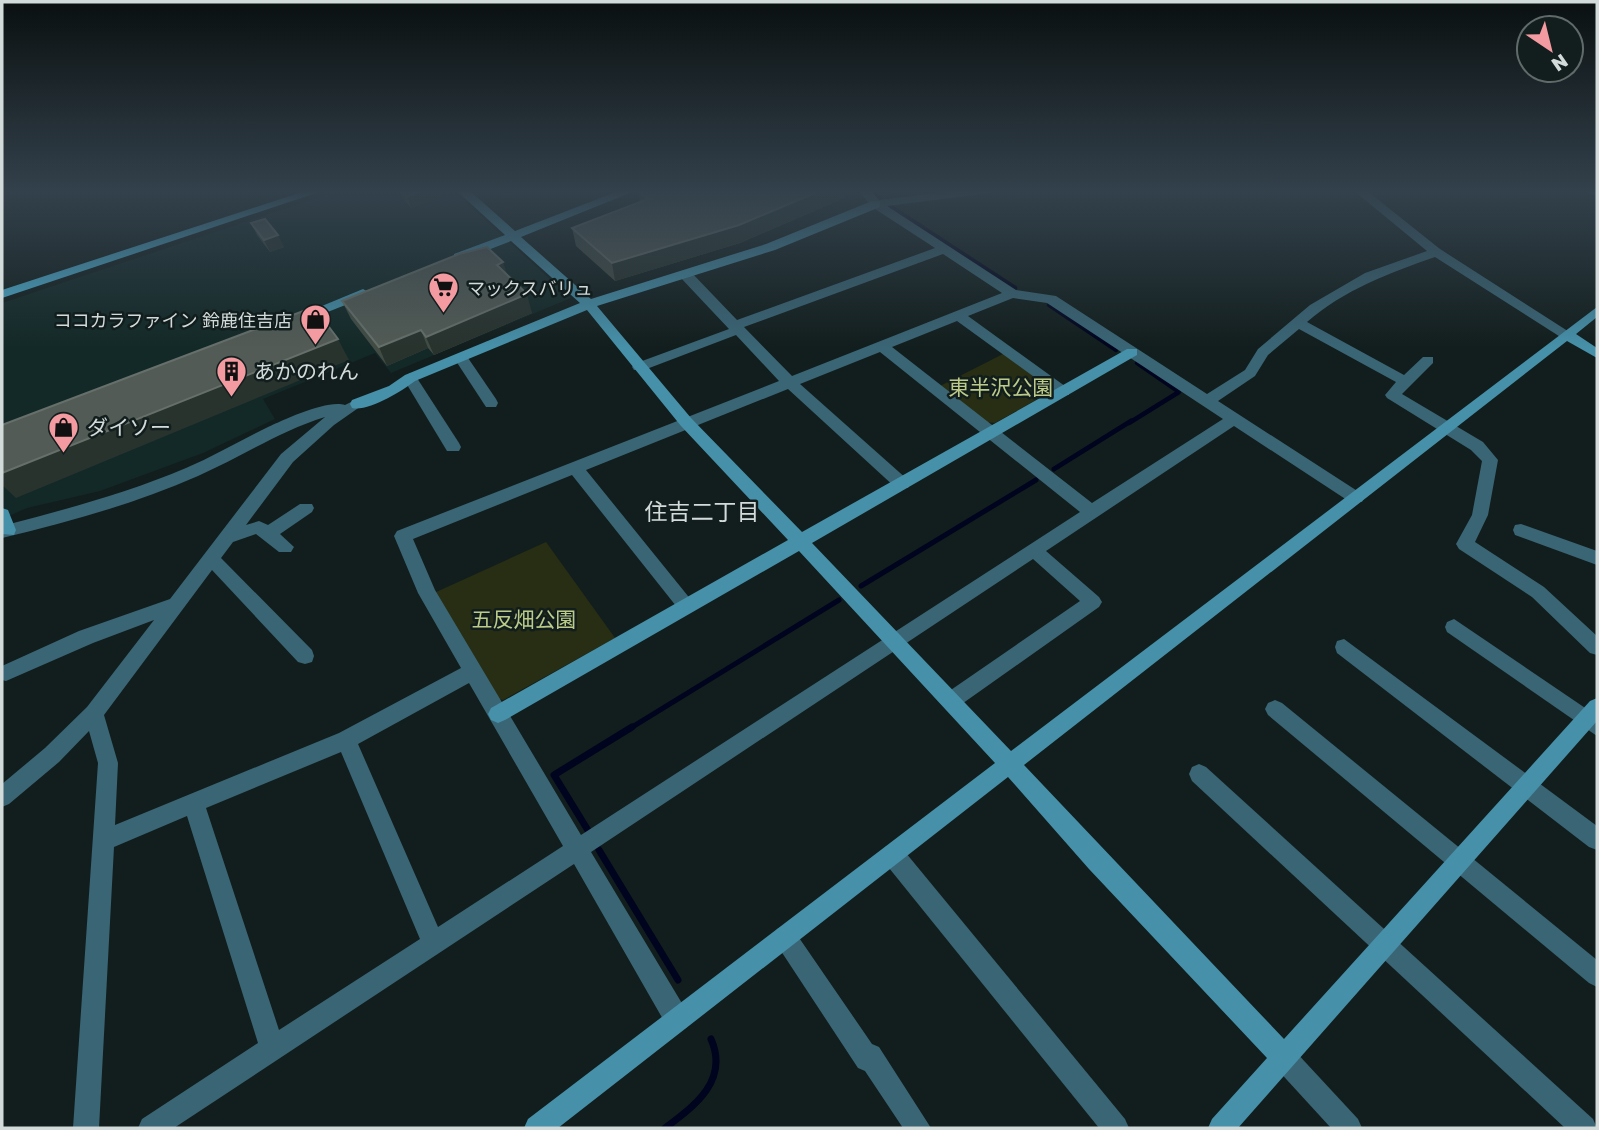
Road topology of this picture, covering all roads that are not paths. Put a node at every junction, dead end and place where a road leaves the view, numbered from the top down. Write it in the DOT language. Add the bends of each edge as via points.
graph roads {
  1 [pos="158,243"];
  2 [pos="495,243"];
  3 [pos="521,243"];
  4 [pos="782,243"];
  5 [pos="935,243"];
  6 [pos="1424,243"];
  7 [pos="945,249"];
  8 [pos="1436,252"];
  9 [pos="444,262"];
  10 [pos="685,274"];
  11 [pos="377,288"];
  12 [pos="2,294"];
  13 [pos="1012,294"];
  14 [pos="589,304"];
  15 [pos="1597,312"];
  16 [pos="958,315"];
  17 [pos="1298,323"];
  18 [pos="276,327"];
  19 [pos="736,328"];
  20 [pos="1567,335"];
  21 [pos="881,345"];
  22 [pos="1132,352"];
  23 [pos="1597,354"];
  24 [pos="461,358"];
  25 [pos="1428,360"];
  26 [pos="639,367"];
  27 [pos="410,378"];
  28 [pos="1405,381"];
  29 [pos="789,382"];
  30 [pos="1064,392"];
  31 [pos="1207,401"];
  32 [pos="491,402"];
  33 [pos="357,404"];
  34 [pos="1234,419"];
  35 [pos="686,422"];
  36 [pos="1448,428"];
  37 [pos="992,433"];
  38 [pos="453,447"];
  39 [pos="573,466"];
  40 [pos="902,484"];
  41 [pos="1356,498"];
  42 [pos="306,508"];
  43 [pos="2,513"];
  44 [pos="1093,513"];
  45 [pos="1521,530"];
  46 [pos="5,531"];
  47 [pos="268,534"];
  48 [pos="224,538"];
  49 [pos="800,542"];
  50 [pos="285,547"];
  51 [pos="1035,551"];
  52 [pos="211,557"];
  53 [pos="1597,558"];
  54 [pos="173,605"];
  55 [pos="686,606"];
  56 [pos="1454,627"];
  57 [pos="896,641"];
  58 [pos="1344,647"];
  59 [pos="1597,647"];
  60 [pos="305,656"];
  61 [pos="473,671"];
  62 [pos="6,673"];
  63 [pos="952,700"];
  64 [pos="1275,709"];
  65 [pos="94,713"];
  66 [pos="498,714"];
  67 [pos="1593,718"];
  68 [pos="346,740"];
  69 [pos="1010,765"];
  70 [pos="1199,774"];
  71 [pos="1528,786"];
  72 [pos="2,797"];
  73 [pos="194,804"];
  74 [pos="1597,839"];
  75 [pos="105,841"];
  76 [pos="580,850"];
  77 [pos="893,855"];
  78 [pos="1459,862"];
  79 [pos="785,937"];
  80 [pos="433,943"];
  81 [pos="1385,946"];
  82 [pos="1597,975"];
  83 [pos="677,1019"];
  84 [pos="273,1050"];
  85 [pos="1285,1059"];
  86 [pos="86,1128"];
  87 [pos="151,1128"];
  88 [pos="537,1128"];
  89 [pos="918,1128"];
  90 [pos="1116,1128"];
  91 [pos="1221,1128"];
  92 [pos="1349,1128"];
  93 [pos="1584,1128"];
  1 -- 12 [label="main road"];
  2 -- 9 [label="street"];
  3 -- 14 [label="street"];
  4 -- 10 [label="street"];
  5 -- 7 [label="street"];
  6 -- 8 [label="street"];
  7 -- 13 [label="street"];
  7 -- 19 [label="street"];
  8 -- 17 [label="street" via="1370,276"];
  8 -- 20 [label="street"];
  10 -- 14 [label="street"];
  10 -- 19 [label="street"];
  11 -- 18 [label="street"];
  13 -- 16 [label="street"];
  13 -- 22 [label="street" via="1051,299"];
  14 -- 24 [label="street"];
  14 -- 26 [label="street"];
  15 -- 20 [label="street"];
  16 -- 21 [label="street"];
  16 -- 30 [label="street"];
  17 -- 28 [label="street"];
  17 -- 31 [label="street" via="1263,352 1250,373"];
  19 -- 26 [label="street"];
  19 -- 29 [label="street"];
  20 -- 23 [label="street"];
  20 -- 36 [label="street"];
  21 -- 29 [label="street"];
  21 -- 37 [label="street"];
  22 -- 30 [label="street"];
  22 -- 31 [label="street"];
  24 -- 27 [label="street"];
  24 -- 32 [label="street"];
  25 -- 28 [label="street"];
  26 -- 35 [label="street"];
  27 -- 33 [label="street"];
  27 -- 38 [label="street"];
  28 -- 36 [label="street" via="1392,396"];
  29 -- 35 [label="street"];
  29 -- 40 [label="street"];
  30 -- 37 [label="street"];
  31 -- 34 [label="street"];
  33 -- 46 [label="street" via="299,420 190,473 78,514"];
  33 -- 48 [label="street" via="329,421 287,458"];
  34 -- 41 [label="street"];
  34 -- 44 [label="street"];
  35 -- 39 [label="street"];
  35 -- 49 [label="street"];
  36 -- 41 [label="street"];
  36 -- 59 [label="street" via="1478,446 1490,460 1480,515 1465,544 1538,592"];
  37 -- 40 [label="street"];
  37 -- 44 [label="street"];
  39 -- 55 [label="street"];
  39 -- 61 [label="street" via="403,536 425,589"];
  40 -- 49 [label="street"];
  41 -- 69 [label="street"];
  42 -- 47 [label="street"];
  43 -- 46 [label="street"];
  44 -- 51 [label="street"];
  45 -- 53 [label="street"];
  47 -- 48 [label="street" via="259,527"];
  47 -- 50 [label="street"];
  48 -- 52 [label="street"];
  49 -- 55 [label="street"];
  49 -- 57 [label="street"];
  51 -- 57 [label="street"];
  51 -- 63 [label="street" via="1093,602"];
  52 -- 54 [label="street"];
  52 -- 60 [label="street"];
  54 -- 62 [label="street" via="86,636"];
  54 -- 65 [label="street"];
  55 -- 66 [label="street"];
  56 -- 67 [label="street"];
  57 -- 63 [label="street"];
  57 -- 76 [label="street"];
  58 -- 71 [label="street"];
  61 -- 66 [label="street"];
  61 -- 68 [label="street"];
  63 -- 69 [label="street"];
  64 -- 78 [label="street"];
  65 -- 72 [label="street"];
  65 -- 75 [label="street" via="108,763"];
  66 -- 76 [label="street"];
  67 -- 71 [label="street"];
  68 -- 73 [label="street"];
  68 -- 80 [label="street"];
  69 -- 77 [label="street"];
  69 -- 85 [label="street"];
  70 -- 81 [label="street"];
  71 -- 74 [label="street"];
  71 -- 78 [label="street"];
  73 -- 75 [label="street"];
  73 -- 84 [label="street"];
  75 -- 86 [label="street"];
  76 -- 80 [label="street"];
  76 -- 83 [label="street"];
  77 -- 79 [label="street"];
  77 -- 90 [label="street"];
  78 -- 81 [label="street"];
  78 -- 82 [label="street"];
  79 -- 83 [label="street"];
  79 -- 89 [label="street"];
  80 -- 84 [label="street"];
  81 -- 85 [label="street"];
  81 -- 93 [label="street"];
  83 -- 88 [label="street"];
  84 -- 87 [label="street"];
  85 -- 91 [label="street"];
  85 -- 92 [label="street"];
}
